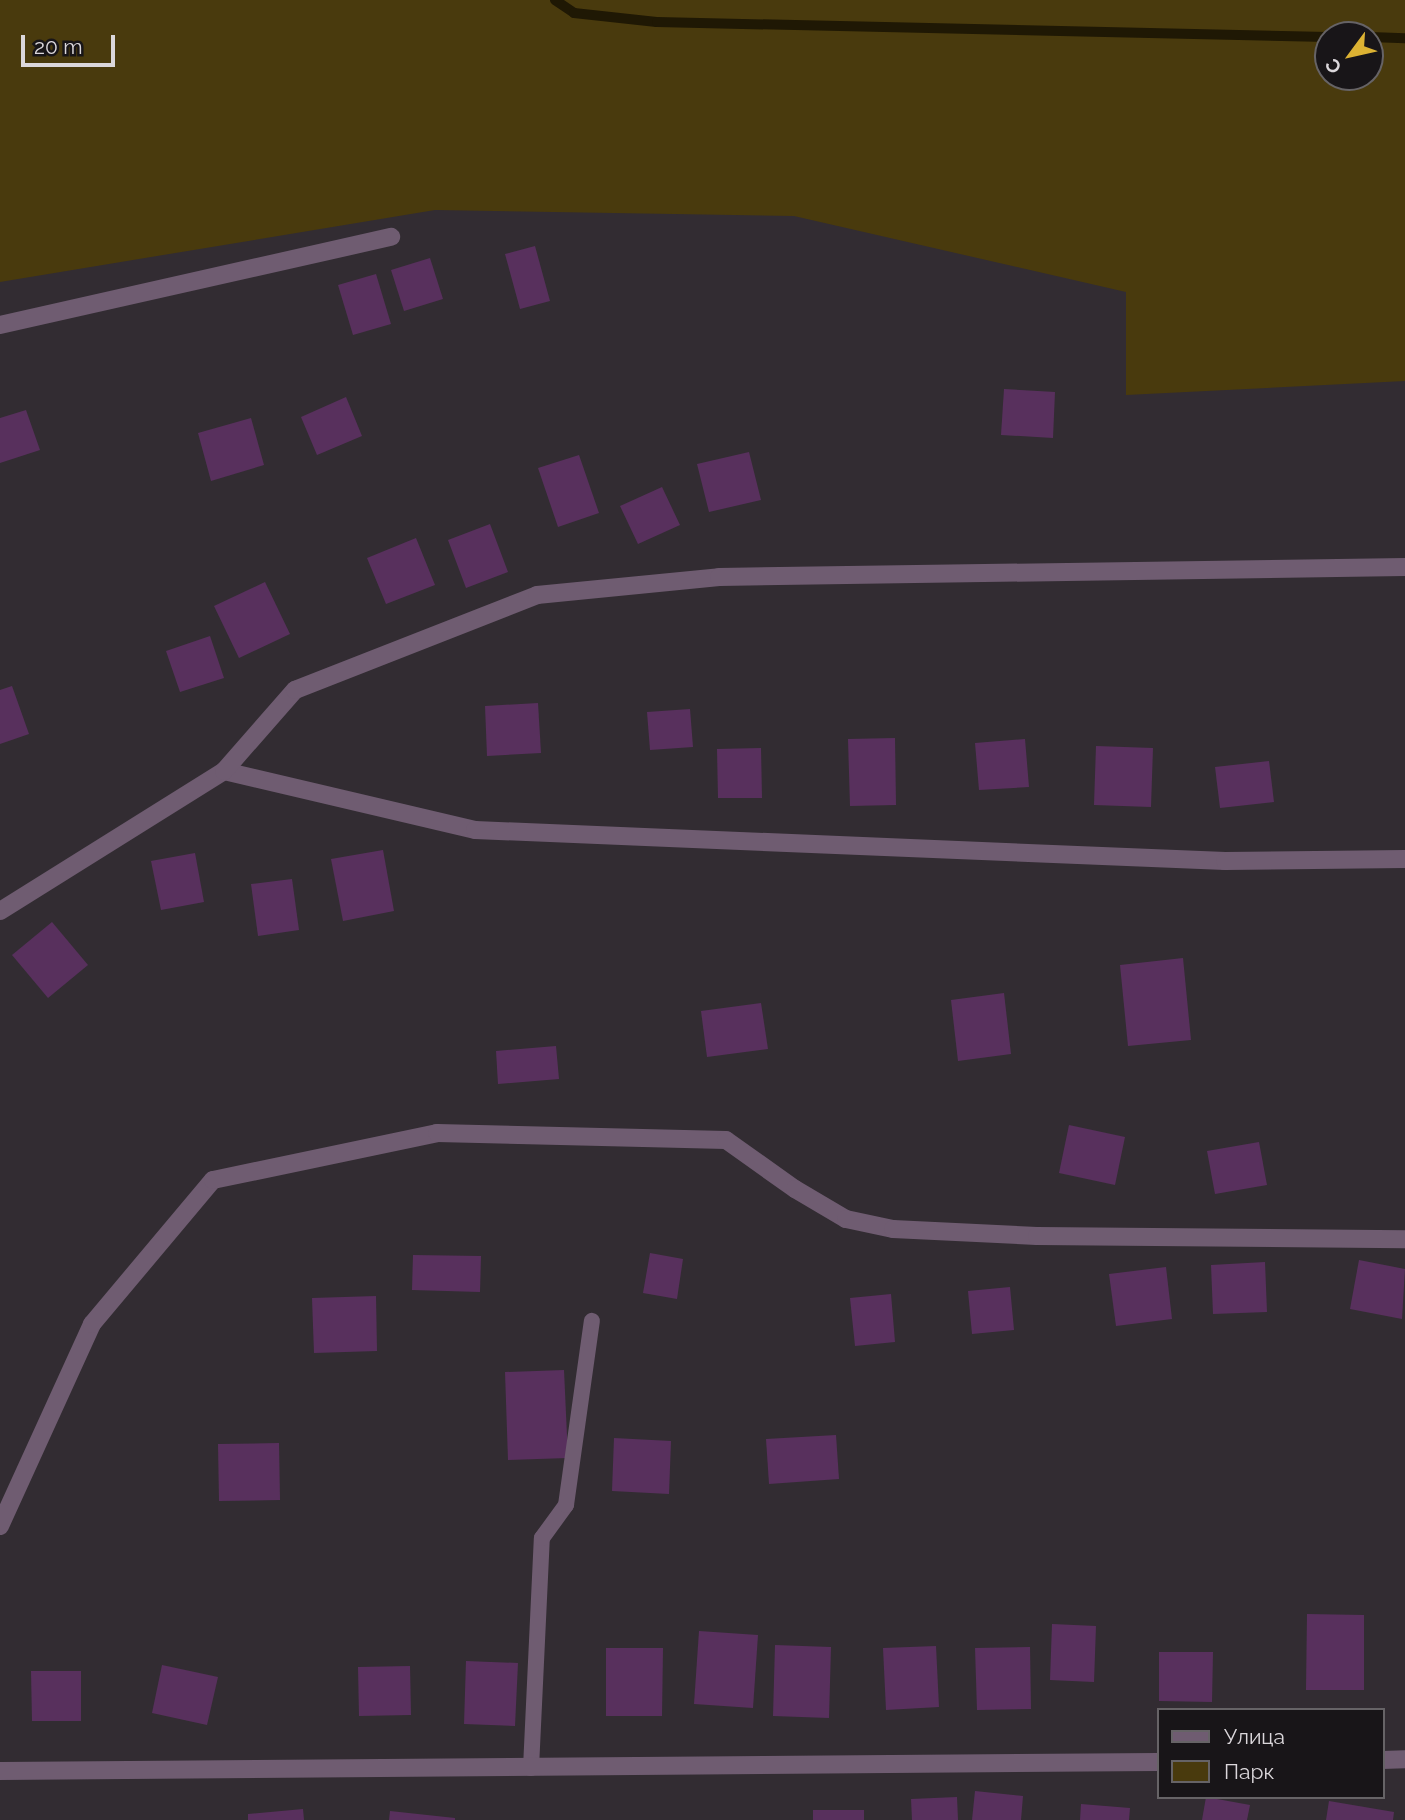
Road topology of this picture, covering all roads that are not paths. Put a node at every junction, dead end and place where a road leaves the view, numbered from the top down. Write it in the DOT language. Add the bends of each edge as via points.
graph roads {
  1 [pos="391,237"];
  2 [pos="0,325"];
  3 [pos="1405,567"];
  4 [pos="224,771"];
  5 [pos="1405,859"];
  6 [pos="0,911"];
  7 [pos="1405,1239"];
  8 [pos="592,1321"];
  9 [pos="0,1526"];
  10 [pos="1405,1759"];
  11 [pos="1384,1760"];
  12 [pos="1156,1762"];
  13 [pos="531,1768"];
  14 [pos="0,1771"];
  1 -- 2 [label="street"];
  3 -- 4 [label="street" via="719,577 537,595 295,690"];
  4 -- 5 [label="street" via="475,830 1225,861"];
  4 -- 6 [label="street"];
  7 -- 9 [label="street" via="1037,1236 893,1229 846,1219 794,1189 726,1140 437,1133 213,1180 92,1324"];
  8 -- 13 [label="lane" via="566,1505 542,1538"];
  10 -- 11 [label="street"];
  12 -- 13 [label="street"];
  13 -- 14 [label="street"];
}
